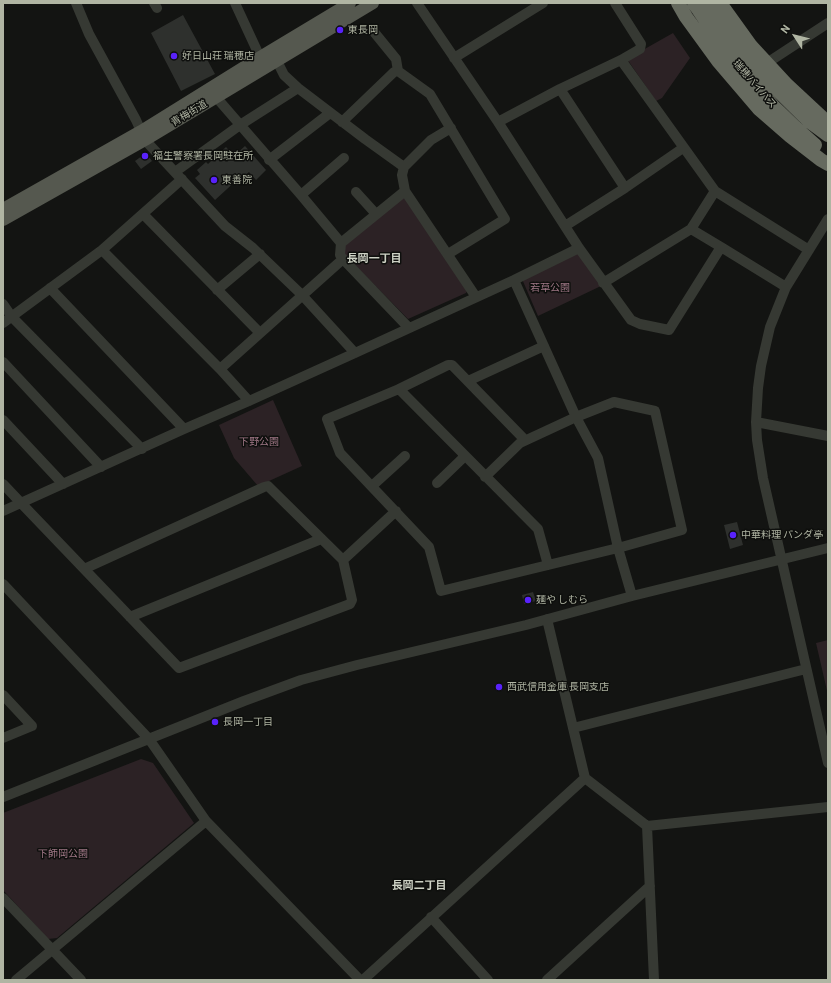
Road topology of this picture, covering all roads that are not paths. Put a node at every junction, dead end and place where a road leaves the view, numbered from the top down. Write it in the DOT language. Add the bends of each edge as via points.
graph roads {
  1 [pos="76,3"];
  2 [pos="235,3"];
  3 [pos="350,3"];
  4 [pos="373,3"];
  5 [pos="417,3"];
  6 [pos="543,3"];
  7 [pos="615,3"];
  8 [pos="678,3"];
  9 [pos="694,3"];
  10 [pos="708,3"];
  11 [pos="720,3"];
  12 [pos="828,23"];
  13 [pos="374,32"];
  14 [pos="260,57"];
  15 [pos="454,58"];
  16 [pos="621,60"];
  17 [pos="277,61"];
  18 [pos="768,63"];
  19 [pos="398,71"];
  20 [pos="298,88"];
  21 [pos="560,89"];
  22 [pos="216,97"];
  23 [pos="330,113"];
  24 [pos="342,122"];
  25 [pos="498,122"];
  26 [pos="828,123"];
  27 [pos="240,125"];
  28 [pos="451,128"];
  29 [pos="828,135"];
  30 [pos="143,136"];
  31 [pos="683,148"];
  32 [pos="828,155"];
  33 [pos="344,158"];
  34 [pos="269,160"];
  35 [pos="828,164"];
  36 [pos="404,167"];
  37 [pos="178,176"];
  38 [pos="625,188"];
  39 [pos="405,191"];
  40 [pos="715,191"];
  41 [pos="356,192"];
  42 [pos="301,195"];
  43 [pos="3,210"];
  44 [pos="143,214"];
  45 [pos="376,214"];
  46 [pos="828,219"];
  47 [pos="3,220"];
  48 [pos="565,226"];
  49 [pos="691,229"];
  50 [pos="342,243"];
  51 [pos="721,247"];
  52 [pos="579,248"];
  53 [pos="102,250"];
  54 [pos="808,250"];
  55 [pos="260,254"];
  56 [pos="448,254"];
  57 [pos="342,259"];
  58 [pos="514,280"];
  59 [pos="604,283"];
  60 [pos="786,286"];
  61 [pos="50,288"];
  62 [pos="217,290"];
  63 [pos="302,295"];
  64 [pos="476,297"];
  65 [pos="3,304"];
  66 [pos="12,316"];
  67 [pos="3,323"];
  68 [pos="409,328"];
  69 [pos="260,333"];
  70 [pos="544,346"];
  71 [pos="355,353"];
  72 [pos="3,362"];
  73 [pos="220,369"];
  74 [pos="468,381"];
  75 [pos="399,389"];
  76 [pos="249,401"];
  77 [pos="576,417"];
  78 [pos="3,420"];
  79 [pos="756,422"];
  80 [pos="184,429"];
  81 [pos="828,436"];
  82 [pos="525,440"];
  83 [pos="142,449"];
  84 [pos="405,456"];
  85 [pos="465,456"];
  86 [pos="101,467"];
  87 [pos="485,477"];
  88 [pos="437,483"];
  89 [pos="3,484"];
  90 [pos="63,484"];
  91 [pos="372,486"];
  92 [pos="21,503"];
  93 [pos="396,511"];
  94 [pos="3,512"];
  95 [pos="321,539"];
  96 [pos="618,548"];
  97 [pos="828,548"];
  98 [pos="781,559"];
  99 [pos="343,560"];
  100 [pos="548,566"];
  101 [pos="84,569"];
  102 [pos="3,584"];
  103 [pos="632,596"];
  104 [pos="130,618"];
  105 [pos="547,619"];
  106 [pos="806,669"];
  107 [pos="3,695"];
  108 [pos="573,728"];
  109 [pos="3,738"];
  110 [pos="149,739"];
  111 [pos="828,763"];
  112 [pos="585,778"];
  113 [pos="3,797"];
  114 [pos="828,807"];
  115 [pos="206,820"];
  116 [pos="647,826"];
  117 [pos="650,886"];
  118 [pos="3,898"];
  119 [pos="431,917"];
  120 [pos="52,949"];
  121 [pos="16,980"];
  122 [pos="81,980"];
  123 [pos="361,980"];
  124 [pos="488,980"];
  125 [pos="547,980"];
  126 [pos="654,980"];
  1 -- 30 [label="street" via="89,34"];
  2 -- 14 [label="street"];
  3 -- 14 [label="main road, 青梅街道"];
  4 -- 17 [label="main road, 青梅街道"];
  5 -- 15 [label="street"];
  6 -- 15 [label="street"];
  7 -- 16 [label="street" via="641,44 640,49"];
  8 -- 35 [label="highway" via="718,60 755,104 790,136"];
  9 -- 32 [label="highway, 瑞穂バイパス" via="725,49 757,88 796,129"];
  10 -- 29 [label="highway, 瑞穂バイパス" via="759,72"];
  11 -- 18 [label="highway"];
  12 -- 18 [label="street"];
  13 -- 19 [label="street" via="396,59"];
  14 -- 30 [label="main road, 青梅街道"];
  15 -- 25 [label="street"];
  16 -- 21 [label="street"];
  16 -- 31 [label="street"];
  17 -- 20 [label="street" via="284,75"];
  17 -- 22 [label="main road, 青梅街道"];
  18 -- 26 [label="highway" via="787,85"];
  19 -- 24 [label="street"];
  19 -- 28 [label="street" via="430,94"];
  20 -- 23 [label="street"];
  20 -- 27 [label="street"];
  21 -- 25 [label="street"];
  21 -- 38 [label="street"];
  22 -- 27 [label="street"];
  22 -- 30 [label="main road, 青梅街道"];
  23 -- 24 [label="street"];
  23 -- 34 [label="street"];
  24 -- 36 [label="street"];
  25 -- 48 [label="street"];
  27 -- 34 [label="street"];
  27 -- 37 [label="street"];
  28 -- 36 [label="street" via="431,140"];
  28 -- 56 [label="street" via="505,218"];
  30 -- 37 [label="street"];
  30 -- 43 [label="main road, 青梅街道"];
  30 -- 47 [label="main road, 青梅街道"];
  31 -- 38 [label="street"];
  31 -- 40 [label="street"];
  33 -- 42 [label="street"];
  34 -- 42 [label="street"];
  36 -- 39 [label="street" via="402,175"];
  37 -- 44 [label="street"];
  37 -- 55 [label="street" via="225,226"];
  38 -- 48 [label="street"];
  39 -- 45 [label="street"];
  39 -- 56 [label="street"];
  40 -- 49 [label="street"];
  40 -- 54 [label="street"];
  41 -- 45 [label="street"];
  42 -- 50 [label="street"];
  44 -- 53 [label="street"];
  44 -- 62 [label="street"];
  45 -- 50 [label="street"];
  46 -- 54 [label="street"];
  48 -- 52 [label="street"];
  49 -- 51 [label="street"];
  49 -- 59 [label="street"];
  50 -- 57 [label="street"];
  51 -- 59 [label="street" via="669,330 631,320"];
  51 -- 60 [label="street"];
  52 -- 58 [label="street"];
  52 -- 59 [label="street"];
  53 -- 61 [label="street"];
  53 -- 73 [label="street"];
  54 -- 60 [label="street"];
  55 -- 62 [label="street"];
  55 -- 63 [label="street"];
  56 -- 64 [label="street"];
  57 -- 63 [label="street"];
  57 -- 68 [label="street"];
  58 -- 64 [label="street"];
  58 -- 70 [label="street"];
  60 -- 79 [label="street" via="770,327 761,366"];
  61 -- 66 [label="street"];
  61 -- 80 [label="street"];
  62 -- 69 [label="street"];
  63 -- 69 [label="street"];
  63 -- 71 [label="street"];
  64 -- 68 [label="street"];
  65 -- 66 [label="street"];
  66 -- 67 [label="street"];
  66 -- 83 [label="street"];
  68 -- 71 [label="street"];
  69 -- 73 [label="street"];
  70 -- 74 [label="street"];
  70 -- 77 [label="street"];
  71 -- 76 [label="street"];
  72 -- 86 [label="street"];
  73 -- 76 [label="street"];
  74 -- 75 [label="street" via="454,367 448,365"];
  74 -- 82 [label="street"];
  75 -- 85 [label="street"];
  75 -- 91 [label="street" via="328,419 340,453"];
  76 -- 80 [label="street"];
  77 -- 82 [label="street"];
  77 -- 96 [label="street" via="598,458"];
  77 -- 96 [label="street" via="614,402 655,411 682,530"];
  78 -- 90 [label="street"];
  79 -- 81 [label="street"];
  79 -- 98 [label="street" via="763,478"];
  80 -- 83 [label="street"];
  82 -- 87 [label="street"];
  83 -- 86 [label="street"];
  84 -- 91 [label="street"];
  85 -- 87 [label="street"];
  85 -- 88 [label="street"];
  86 -- 90 [label="street"];
  87 -- 100 [label="street" via="538,529"];
  89 -- 92 [label="street"];
  90 -- 92 [label="street"];
  91 -- 93 [label="street"];
  92 -- 94 [label="street"];
  92 -- 101 [label="street"];
  93 -- 99 [label="street"];
  93 -- 100 [label="street" via="429,547 441,591"];
  95 -- 99 [label="street"];
  95 -- 101 [label="street" via="268,486"];
  95 -- 104 [label="street"];
  96 -- 100 [label="street"];
  96 -- 103 [label="street"];
  97 -- 98 [label="street"];
  98 -- 103 [label="street"];
  98 -- 106 [label="street"];
  99 -- 104 [label="street" via="352,600 350,604 179,668"];
  101 -- 104 [label="street"];
  102 -- 110 [label="street"];
  103 -- 105 [label="street"];
  105 -- 108 [label="street"];
  105 -- 110 [label="street" via="302,680"];
  106 -- 108 [label="street"];
  106 -- 111 [label="street"];
  107 -- 109 [label="street" via="32,726"];
  108 -- 112 [label="street"];
  110 -- 113 [label="street"];
  110 -- 115 [label="street"];
  112 -- 116 [label="street"];
  112 -- 119 [label="street"];
  114 -- 116 [label="street"];
  115 -- 120 [label="street"];
  115 -- 123 [label="street"];
  116 -- 117 [label="street"];
  117 -- 125 [label="street"];
  117 -- 126 [label="street"];
  118 -- 120 [label="street"];
  119 -- 123 [label="street"];
  119 -- 124 [label="street"];
  120 -- 121 [label="street"];
  120 -- 122 [label="street"];
}
